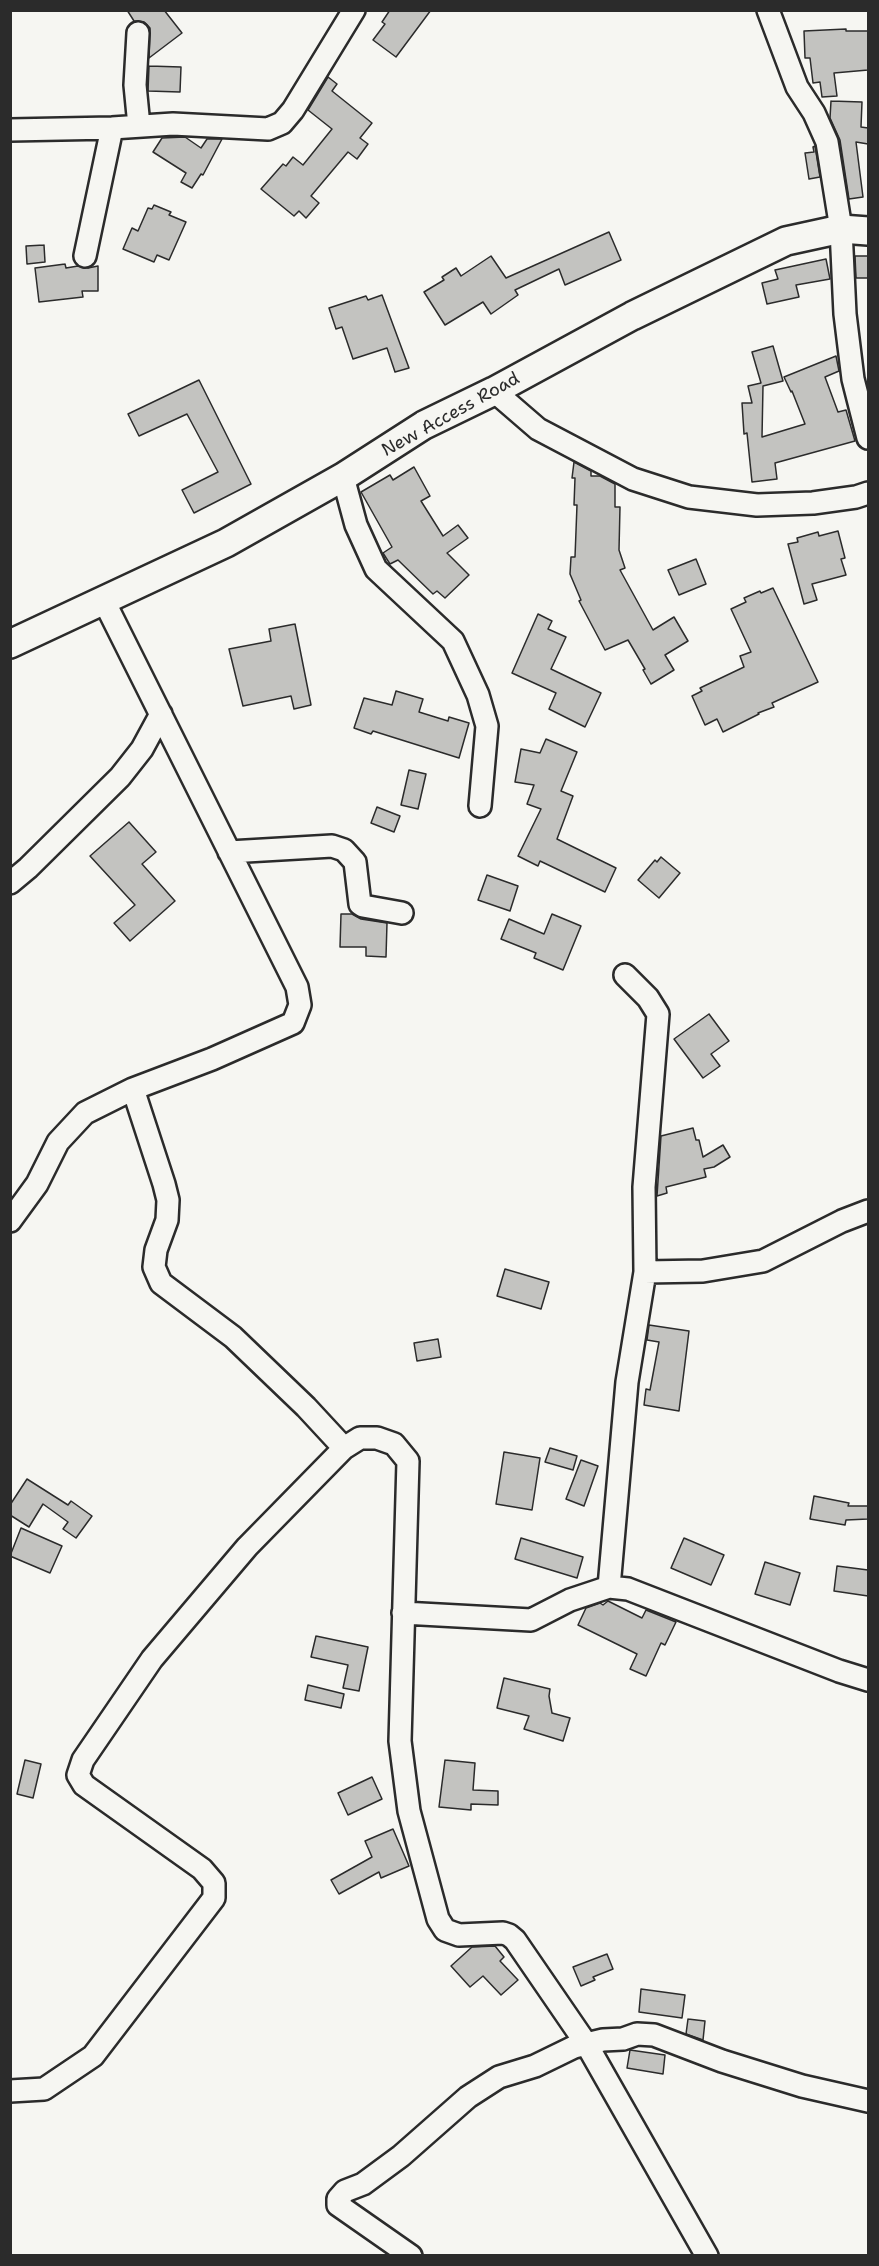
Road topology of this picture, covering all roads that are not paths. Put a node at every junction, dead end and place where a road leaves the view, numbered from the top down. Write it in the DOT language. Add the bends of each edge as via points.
graph roads {
  1 [pos="354,10"];
  2 [pos="768,10"];
  3 [pos="138,33"];
  4 [pos="138,126"];
  5 [pos="112,128"];
  6 [pos="10,130"];
  7 [pos="841,229"];
  8 [pos="868,231"];
  9 [pos="85,256"];
  10 [pos="494,391"];
  11 [pos="868,438"];
  12 [pos="344,477"];
  13 [pos="868,493"];
  14 [pos="103,599"];
  15 [pos="10,644"];
  16 [pos="161,714"];
  17 [pos="480,806"];
  18 [pos="230,852"];
  19 [pos="10,883"];
  20 [pos="402,913"];
  21 [pos="625,975"];
  22 [pos="133,1089"];
  23 [pos="868,1211"];
  24 [pos="10,1221"];
  25 [pos="645,1272"];
  26 [pos="344,1448"];
  27 [pos="609,1587"];
  28 [pos="403,1613"];
  29 [pos="868,1680"];
  30 [pos="587,2045"];
  31 [pos="10,2091"];
  32 [pos="868,2101"];
  33 [pos="404,2253"];
  34 [pos="707,2256"];
  1 -- 4 [label="street" via="282,123 268,129"];
  2 -- 7 [label="street" via="797,87 827,142"];
  3 -- 4 [label="street"];
  4 -- 5 [label="street"];
  5 -- 6 [label="street"];
  5 -- 9 [label="street"];
  7 -- 8 [label="main road, New Access Road"];
  7 -- 10 [label="main road, New Access Road" via="786,241 632,316"];
  7 -- 11 [label="street" via="853,379"];
  10 -- 12 [label="main road, New Access Road" via="424,426"];
  10 -- 13 [label="street" via="538,429 633,479 689,497 757,505 813,503"];
  12 -- 14 [label="main road, New Access Road" via="226,543"];
  12 -- 17 [label="street" via="356,525 376,569 453,641 478,694 487,726"];
  14 -- 15 [label="main road, New Access Road"];
  14 -- 16 [label="street"];
  16 -- 18 [label="street"];
  16 -- 19 [label="street" via="142,749 120,777"];
  18 -- 20 [label="street" via="332,846 344,850 355,861 360,904"];
  18 -- 22 [label="street" via="297,987 300,1005 293,1023"];
  21 -- 25 [label="street" via="658,1014 645,1187"];
  22 -- 24 [label="street" via="85,1113 58,1142 37,1184"];
  22 -- 26 [label="street" via="168,1200 167,1220 154,1267 161,1283 233,1337"];
  23 -- 25 [label="street" via="763,1261 703,1271"];
  25 -- 27 [label="street" via="627,1382"];
  26 -- 28 [label="street" via="360,1438 377,1438 394,1444 408,1461"];
  26 -- 31 [label="street" via="247,1547 152,1659 83,1760 78,1775 84,1785 202,1869 214,1883 214,1898 93,2056 44,2089"];
  27 -- 28 [label="street" via="570,1600 531,1620"];
  27 -- 29 [label="street" via="628,1589"];
  28 -- 30 [label="street" via="400,1741 409,1811 438,1919 445,1930 459,1935 509,1935"];
  30 -- 32 [label="street" via="637,2034 654,2035 802,2086"];
  30 -- 33 [label="street" via="499,2077 446,2114 391,2163 338,2199 338,2205"];
  30 -- 34 [label="street"];
}
